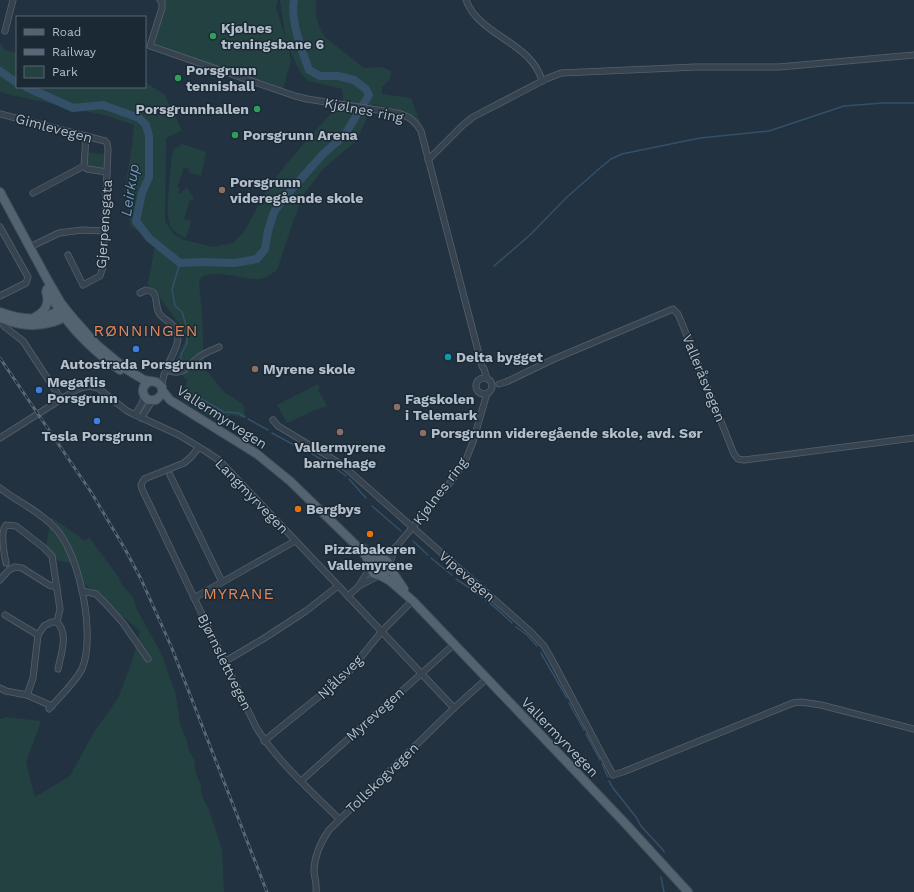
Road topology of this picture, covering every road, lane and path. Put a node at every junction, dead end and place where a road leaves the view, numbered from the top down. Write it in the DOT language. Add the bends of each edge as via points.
graph roads {
  1 [pos="13,0"];
  2 [pos="160,0"];
  3 [pos="466,0"];
  4 [pos="4,31"];
  5 [pos="914,55"];
  6 [pos="542,81"];
  7 [pos="0,114"];
  8 [pos="86,136"];
  9 [pos="107,143"];
  10 [pos="428,160"];
  11 [pos="84,166"];
  12 [pos="107,172"];
  13 [pos="1,192"];
  14 [pos="33,193"];
  15 [pos="0,227"];
  16 [pos="104,231"];
  17 [pos="34,245"];
  18 [pos="33,254"];
  19 [pos="68,255"];
  20 [pos="44,282"];
  21 [pos="140,293"];
  22 [pos="0,296"];
  23 [pos="0,312"];
  24 [pos="63,313"];
  25 [pos="0,319"];
  26 [pos="13,319"];
  27 [pos="31,319"];
  28 [pos="218,347"];
  29 [pos="482,366"];
  30 [pos="165,371"];
  31 [pos="486,379"];
  32 [pos="478,381"];
  33 [pos="150,382"];
  34 [pos="499,384"];
  35 [pos="162,389"];
  36 [pos="480,392"];
  37 [pos="486,393"];
  38 [pos="149,397"];
  39 [pos="61,399"];
  40 [pos="483,405"];
  41 [pos="138,416"];
  42 [pos="273,420"];
  43 [pos="0,438"];
  44 [pos="914,438"];
  45 [pos="199,447"];
  46 [pos="270,464"];
  47 [pos="170,475"];
  48 [pos="0,488"];
  49 [pos="312,501"];
  50 [pos="412,528"];
  51 [pos="295,541"];
  52 [pos="395,548"];
  53 [pos="380,557"];
  54 [pos="6,563"];
  55 [pos="389,566"];
  56 [pos="370,567"];
  57 [pos="379,576"];
  58 [pos="0,580"];
  59 [pos="222,582"];
  60 [pos="338,586"];
  61 [pos="359,586"];
  62 [pos="57,587"];
  63 [pos="82,591"];
  64 [pos="348,596"];
  65 [pos="194,598"];
  66 [pos="410,603"];
  67 [pos="5,615"];
  68 [pos="57,622"];
  69 [pos="382,631"];
  70 [pos="38,635"];
  71 [pos="450,648"];
  72 [pos="148,659"];
  73 [pos="224,662"];
  74 [pos="58,669"];
  75 [pos="422,673"];
  76 [pos="483,682"];
  77 [pos="0,688"];
  78 [pos="27,695"];
  79 [pos="454,708"];
  80 [pos="914,730"];
  81 [pos="264,741"];
  82 [pos="301,781"];
  83 [pos="339,820"];
  84 [pos="316,892"];
  85 [pos="688,892"];
  1 -- 4 [label="street"];
  2 -- 10 [label="street, Kjølnes ring" via="162,8 150,46 307,100 397,113 408,117 421,131"];
  3 -- 6 [label="street" via="476,17 535,64"];
  5 -- 6 [label="street" via="779,67 565,72"];
  6 -- 10 [label="street" via="469,120"];
  7 -- 8 [label="street, Gimlevegen"];
  8 -- 9 [label="street, Gimlevegen"];
  8 -- 11 [label="street"];
  9 -- 12 [label="street, Gjerpensgata"];
  10 -- 29 [label="street, Kjølnes ring"];
  11 -- 12 [label="street" via="87,169"];
  11 -- 14 [label="street"];
  12 -- 16 [label="street, Gjerpensgata"];
  13 -- 18 [label="main road, Vallermyrvegen"];
  15 -- 22 [label="street" via="28,277 26,283"];
  16 -- 17 [label="street" via="59,233"];
  16 -- 19 [label="street, Gjerpensgata" via="100,276 83,285"];
  18 -- 20 [label="main road, Vallermyrvegen"];
  18 -- 24 [label="main road, Vallermyrvegen"];
  20 -- 24 [label="main road, Vallermyrvegen"];
  20 -- 27 [label="main road" via="48,298 46,307 41,314"];
  21 -- 30 [label="street, Vallermyrvegen" via="148,290 153,292 160,315 176,330 177,341"];
  23 -- 26 [label="main road"];
  24 -- 26 [label="main road" via="50,323 38,326 27,326"];
  24 -- 27 [label="main road"];
  24 -- 33 [label="main road, Vallermyrvegen" via="134,375"];
  24 -- 38 [label="main road, Vallermyrvegen" via="92,349 132,379"];
  25 -- 26 [label="main road"];
  25 -- 39 [label="street" via="23,341"];
  26 -- 27 [label="main road"];
  28 -- 30 [label="street, Vallermyrvegen" via="200,356 183,371"];
  29 -- 31 [label="street, Kjølnes ring"];
  29 -- 32 [label="street, Kjølnes ring"];
  30 -- 33 [label="street, Vallermyrvegen"];
  30 -- 35 [label="street, Vallermyrvegen"];
  31 -- 32 [label="street"];
  31 -- 37 [label="street" via="491,386 490,391"];
  32 -- 36 [label="street" via="476,389"];
  33 -- 35 [label="main road" via="158,383"];
  33 -- 38 [label="main road" via="145,384"];
  34 -- 44 [label="street, Valleråsvegen" via="673,309 678,314 738,459"];
  35 -- 38 [label="main road" via="161,396"];
  35 -- 46 [label="main road, Vallermyrvegen" via="170,400"];
  36 -- 37 [label="street"];
  36 -- 40 [label="street, Kjølnes ring"];
  37 -- 40 [label="street, Kjølnes ring"];
  38 -- 41 [label="street" via="142,403"];
  38 -- 46 [label="main road, Vallermyrvegen" via="175,407"];
  39 -- 41 [label="street, Langmyrvegen" via="80,388 93,386"];
  39 -- 43 [label="street"];
  40 -- 50 [label="street, Kjølnes ring" via="465,462"];
  41 -- 45 [label="street, Langmyrvegen"];
  42 -- 50 [label="street, Vipevegen" via="278,426 341,464"];
  45 -- 51 [label="street, Langmyrvegen" via="220,461"];
  45 -- 65 [label="street, Bjørnslettvegen" via="184,463 144,479 141,485"];
  46 -- 49 [label="main road, Vallermyrvegen"];
  47 -- 59 [label="street"];
  48 -- 63 [label="street" via="45,519 60,533 72,555"];
  49 -- 53 [label="main road, Vallermyrvegen" via="365,550"];
  49 -- 56 [label="main road, Vallermyrvegen" via="363,552"];
  50 -- 52 [label="street, Kjølnes ring"];
  50 -- 80 [label="street, Vipevegen" via="527,627 538,640 548,653 613,774 793,703 821,705"];
  51 -- 59 [label="street"];
  51 -- 60 [label="street, Langmyrvegen"];
  52 -- 53 [label="street, Kjølnes ring"];
  52 -- 55 [label="street, Kjølnes ring"];
  53 -- 55 [label="main road" via="386,559"];
  53 -- 56 [label="main road" via="372,560"];
  54 -- 62 [label="street" via="1,533 3,526 10,524 23,531 52,556"];
  55 -- 57 [label="main road" via="386,573"];
  55 -- 66 [label="main road, Vallermyrvegen"];
  56 -- 57 [label="main road" via="372,573"];
  56 -- 61 [label="street"];
  57 -- 61 [label="street"];
  57 -- 66 [label="main road, Vallermyrvegen" via="390,581"];
  58 -- 62 [label="street" via="15,567 22,568 49,585"];
  59 -- 65 [label="street"];
  60 -- 64 [label="street, Langmyrvegen"];
  60 -- 73 [label="street" via="306,611"];
  61 -- 64 [label="street"];
  62 -- 68 [label="street" via="60,609"];
  63 -- 72 [label="street" via="96,594 106,604"];
  63 -- 78 [label="street" via="88,628 87,653 78,675 51,707"];
  64 -- 69 [label="street, Langmyrvegen"];
  65 -- 73 [label="street, Bjørnslettvegen"];
  66 -- 69 [label="street, Njålsveg"];
  66 -- 85 [label="main road, Vallermyrvegen" via="623,821"];
  67 -- 70 [label="street"];
  68 -- 70 [label="street" via="44,626"];
  68 -- 74 [label="street" via="63,630 64,638"];
  69 -- 75 [label="street, Langmyrvegen"];
  69 -- 81 [label="street, Njålsveg" via="348,673"];
  70 -- 78 [label="street" via="33,678"];
  71 -- 75 [label="street, Myrevegen"];
  73 -- 81 [label="street, Bjørnslettvegen"];
  75 -- 79 [label="street, Langmyrvegen"];
  75 -- 82 [label="street, Myrevegen"];
  76 -- 79 [label="street, Tollskogvegen"];
  77 -- 78 [label="street"];
  79 -- 83 [label="street, Tollskogvegen"];
  81 -- 82 [label="street, Bjørnslettvegen"];
  82 -- 83 [label="street, Bjørnslettvegen"];
  83 -- 84 [label="street, Tollskogvegen" via="329,830 317,851 314,868"];
}
